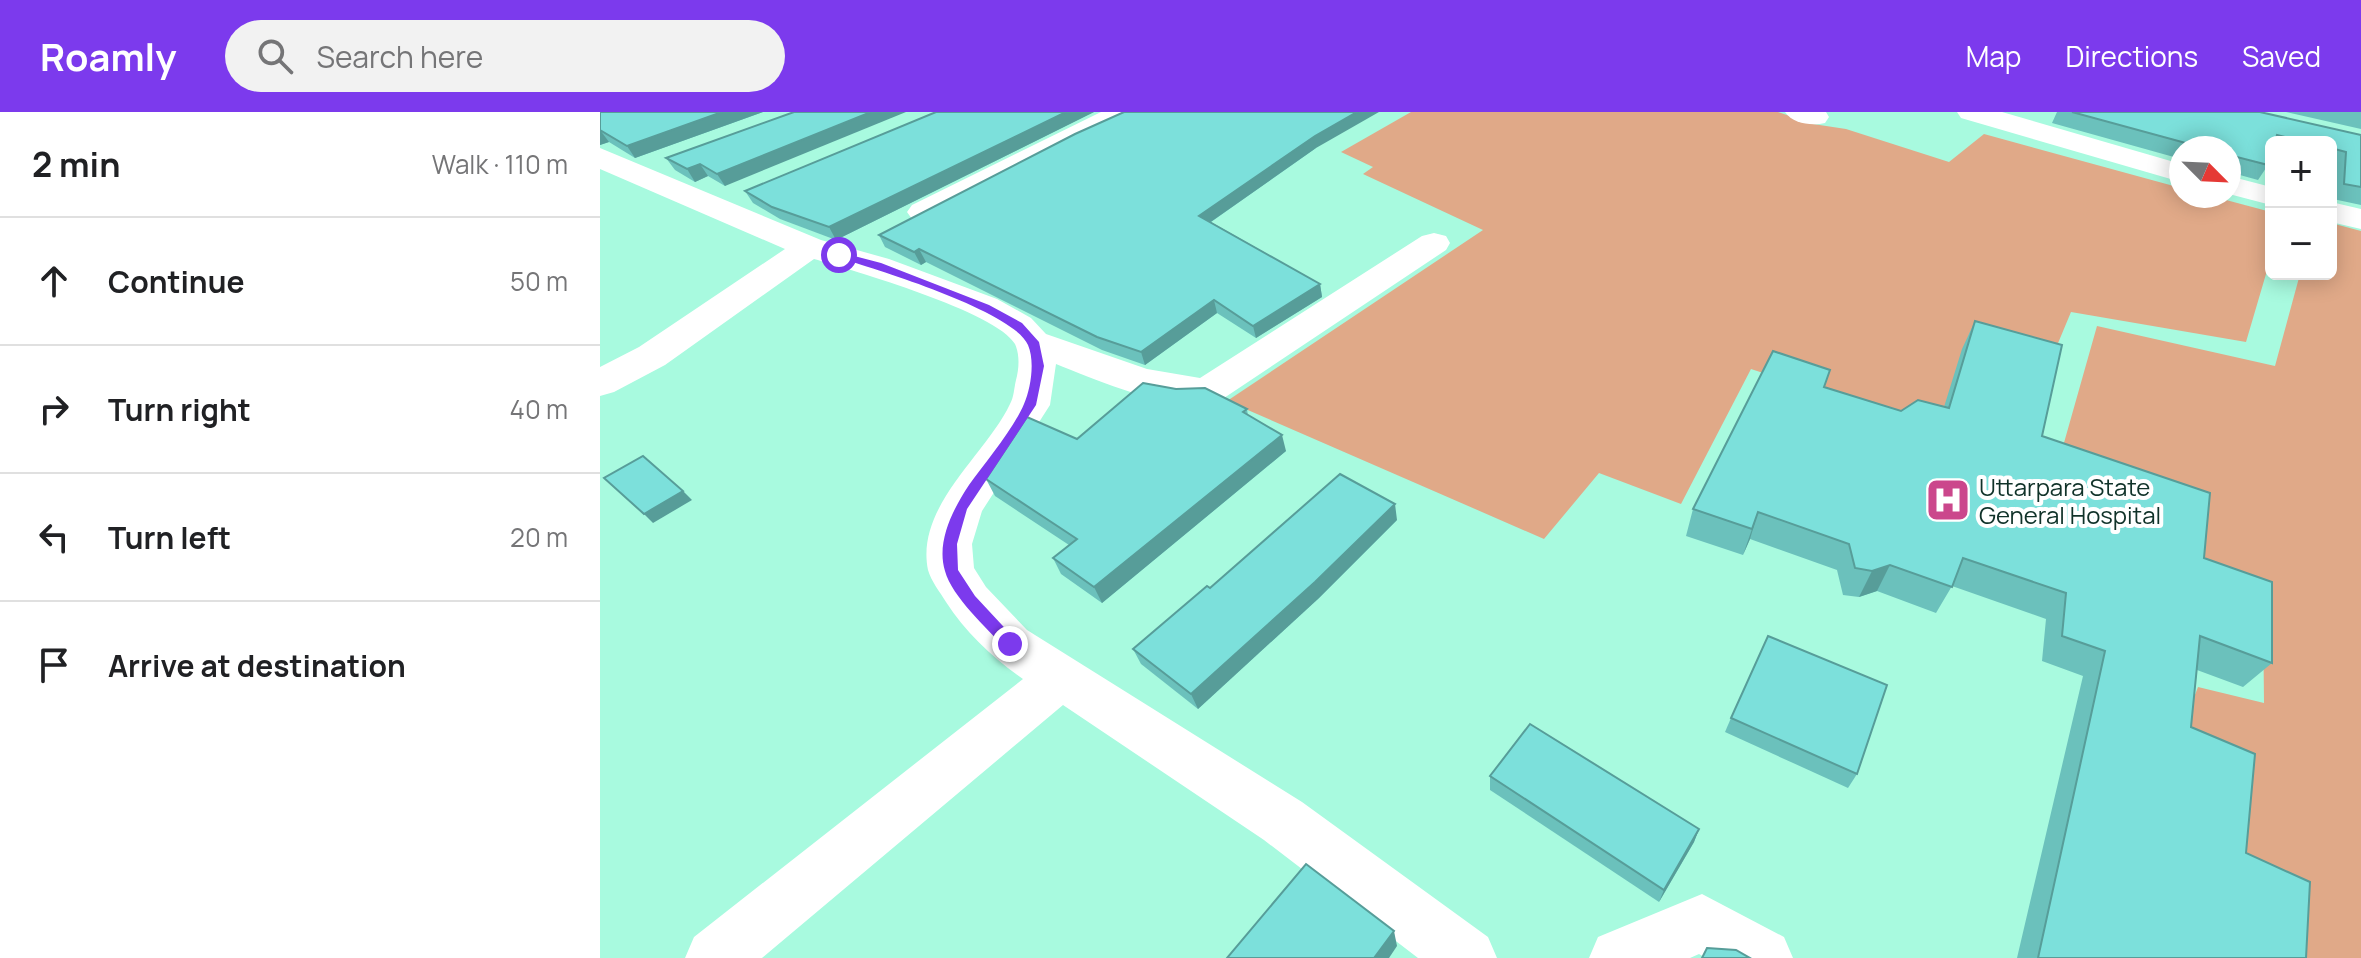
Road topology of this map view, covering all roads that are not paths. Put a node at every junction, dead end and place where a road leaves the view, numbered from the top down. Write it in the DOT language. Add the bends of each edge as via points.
graph roads {
  1 [pos="1124,112"];
  2 [pos="1974,112"];
  3 [pos="672,158"];
  4 [pos="615,165"];
  5 [pos="2169,169"];
  6 [pos="2241,188"];
  7 [pos="753,189"];
  8 [pos="2265,194"];
  9 [pos="710,207"];
  10 [pos="2337,213"];
  11 [pos="2361,219"];
  12 [pos="1434,243"];
  13 [pos="824,251"];
  14 [pos="1033,342"];
  15 [pos="600,383"];
  16 [pos="1062,677"];
  17 [pos="715,958"];
  18 [pos="1467,958"];
  19 [pos="1619,958"];
  20 [pos="1763,958"];
  1 -- 13 [label="street" via="886,231"];
  2 -- 5 [label="street"];
  3 -- 4 [label="street"];
  4 -- 9 [label="street"];
  6 -- 8 [label="street"];
  7 -- 9 [label="street"];
  9 -- 13 [label="street"];
  10 -- 11 [label="street"];
  12 -- 14 [label="street" via="1207,391 1160,386"];
  13 -- 14 [label="street" via="985,307 1018,326"];
  13 -- 15 [label="street"];
  14 -- 16 [label="street" via="1038,366 1030,405 961,508 950,544 951,571 1010,644"];
  16 -- 17 [label="street"];
  16 -- 18 [label="street" via="1283,821"];
  19 -- 20 [label="street" via="1702,923"];
}
